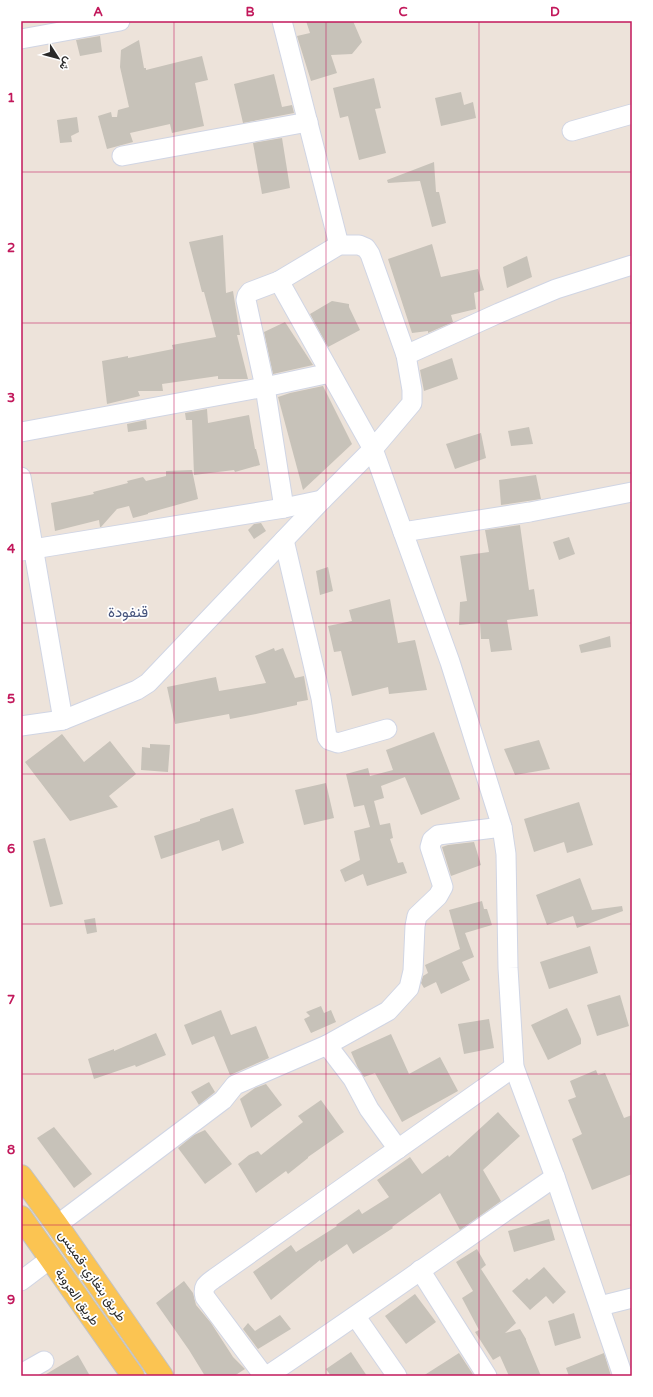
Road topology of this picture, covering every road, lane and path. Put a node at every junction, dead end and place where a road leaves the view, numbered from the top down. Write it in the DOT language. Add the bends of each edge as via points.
graph roads {
  1 [pos="120,21"];
  2 [pos="282,21"];
  3 [pos="21,40"];
  4 [pos="632,114"];
  5 [pos="308,122"];
  6 [pos="572,131"];
  7 [pos="122,156"];
  8 [pos="339,245"];
  9 [pos="632,265"];
  10 [pos="279,281"];
  11 [pos="406,354"];
  12 [pos="330,373"];
  13 [pos="265,387"];
  14 [pos="21,432"];
  15 [pos="373,449"];
  16 [pos="21,477"];
  17 [pos="632,492"];
  18 [pos="322,500"];
  19 [pos="284,508"];
  20 [pos="403,532"];
  21 [pos="284,540"];
  22 [pos="27,550"];
  23 [pos="63,720"];
  24 [pos="21,726"];
  25 [pos="387,729"];
  26 [pos="502,827"];
  27 [pos="327,1045"];
  28 [pos="514,1068"];
  29 [pos="398,1149"];
  30 [pos="21,1176"];
  31 [pos="555,1177"];
  32 [pos="21,1217"];
  33 [pos="57,1225"];
  34 [pos="50,1260"];
  35 [pos="420,1270"];
  36 [pos="21,1281"];
  37 [pos="632,1298"];
  38 [pos="600,1306"];
  39 [pos="356,1317"];
  40 [pos="44,1362"];
  41 [pos="21,1374"];
  42 [pos="133,1376"];
  43 [pos="162,1376"];
  44 [pos="264,1376"];
  45 [pos="268,1376"];
  46 [pos="397,1376"];
  47 [pos="487,1376"];
  48 [pos="623,1376"];
  1 -- 3 [label="street"];
  2 -- 5 [label="street"];
  4 -- 6 [label="street"];
  5 -- 7 [label="street"];
  5 -- 8 [label="street"];
  8 -- 10 [label="street"];
  8 -- 11 [label="street" via="359,245 366,248 370,254"];
  9 -- 11 [label="street" via="556,289"];
  10 -- 12 [label="street"];
  10 -- 13 [label="street" via="250,292 246,300"];
  11 -- 15 [label="street" via="412,402"];
  12 -- 13 [label="street"];
  12 -- 15 [label="street"];
  13 -- 14 [label="street"];
  13 -- 19 [label="street"];
  15 -- 18 [label="street"];
  15 -- 20 [label="street"];
  16 -- 22 [label="street"];
  17 -- 20 [label="street" via="530,512"];
  18 -- 19 [label="street"];
  18 -- 21 [label="street"];
  19 -- 22 [label="street"];
  20 -- 26 [label="street" via="450,662"];
  21 -- 23 [label="street" via="148,683 138,690"];
  21 -- 25 [label="street" via="321,698 326,736 338,743"];
  22 -- 23 [label="street"];
  23 -- 24 [label="street"];
  26 -- 27 [label="street" via="438,835 432,840 430,847 443,887 438,896 417,916 413,971 409,988 388,1011"];
  26 -- 28 [label="street" via="506,854 508,968"];
  27 -- 29 [label="street" via="353,1079 369,1109"];
  27 -- 33 [label="street" via="235,1085 223,1100"];
  28 -- 29 [label="street"];
  28 -- 31 [label="street"];
  29 -- 44 [label="street" via="205,1286 205,1297"];
  30 -- 33 [label="main road, طريق بنغازي-قمينس"];
  31 -- 35 [label="street"];
  31 -- 38 [label="street"];
  32 -- 34 [label="main road, طريق العروبة"];
  33 -- 43 [label="main road, طريق بنغازي-قمينس"];
  34 -- 36 [label="street"];
  34 -- 42 [label="main road, طريق العروبة"];
  35 -- 39 [label="street"];
  35 -- 47 [label="street"];
  37 -- 38 [label="street"];
  38 -- 48 [label="street"];
  39 -- 45 [label="street"];
  39 -- 46 [label="street"];
  40 -- 41 [label="street"];
}
